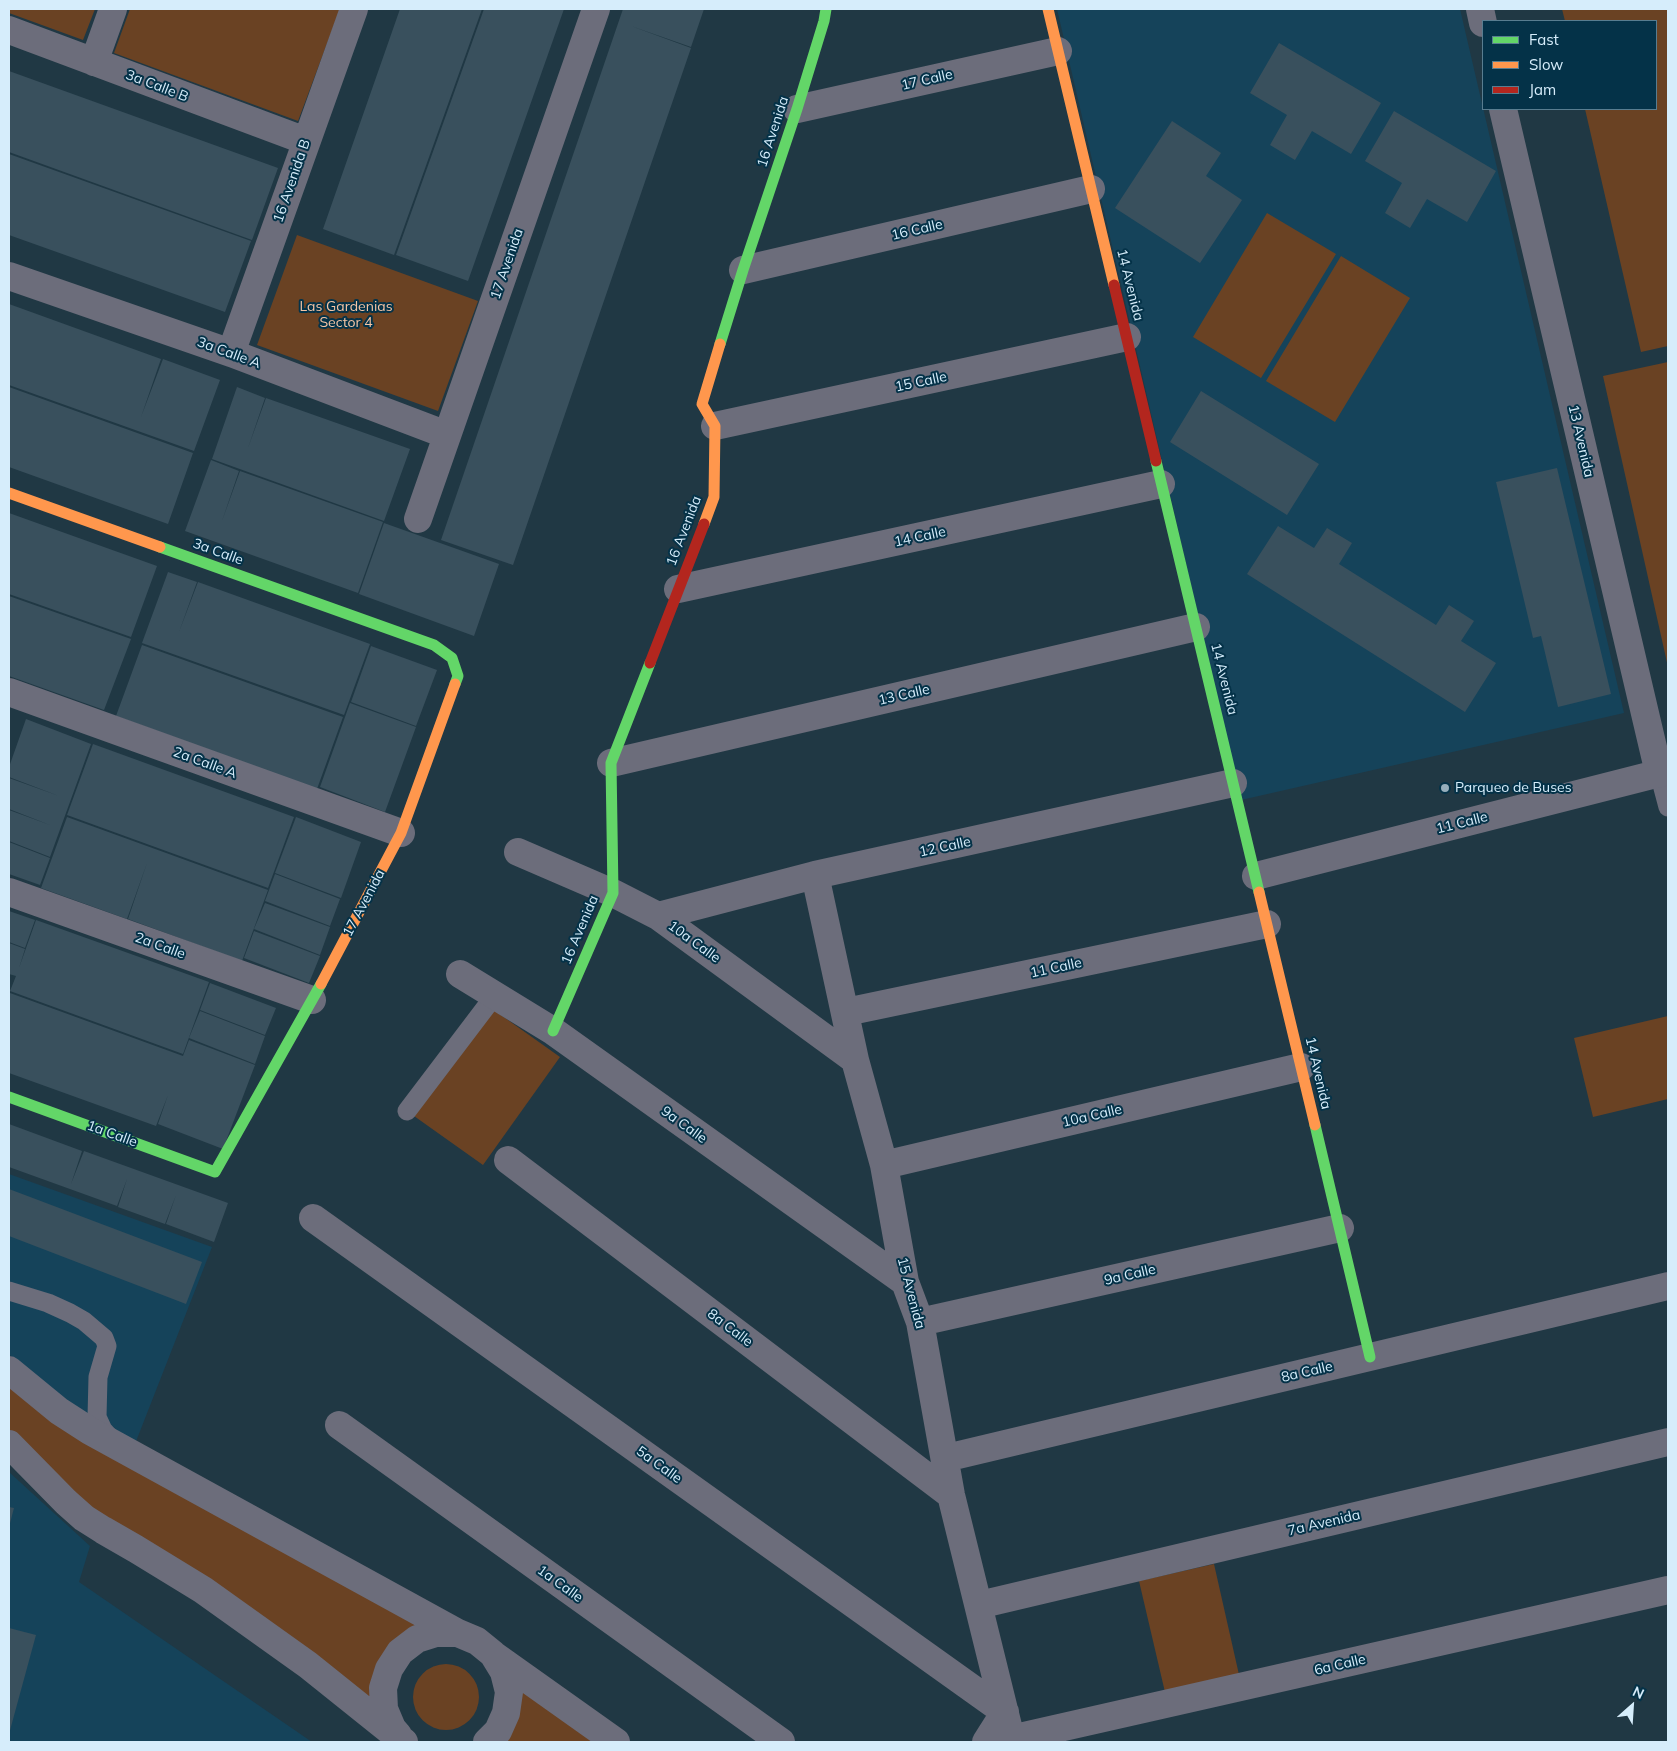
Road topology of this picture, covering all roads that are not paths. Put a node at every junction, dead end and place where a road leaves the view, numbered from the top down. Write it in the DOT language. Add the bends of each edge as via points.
graph roads {
  1 [pos="113,9"];
  2 [pos="354,9"];
  3 [pos="596,9"];
  4 [pos="826,9"];
  5 [pos="1048,9"];
  6 [pos="9,30"];
  7 [pos="1058,51"];
  8 [pos="94,62"];
  9 [pos="797,109"];
  10 [pos="1503,110"];
  11 [pos="306,141"];
  12 [pos="1091,189"];
  13 [pos="743,270"];
  14 [pos="9,276"];
  15 [pos="1127,337"];
  16 [pos="231,353"];
  17 [pos="715,426"];
  18 [pos="447,434"];
  19 [pos="1161,484"];
  20 [pos="9,493"];
  21 [pos="418,519"];
  22 [pos="678,590"];
  23 [pos="1196,627"];
  24 [pos="416,639"];
  25 [pos="10,697"];
  26 [pos="612,763"];
  27 [pos="1664,772"];
  28 [pos="1234,783"];
  29 [pos="1668,807"];
  30 [pos="401,833"];
  31 [pos="518,852"];
  32 [pos="815,875"];
  33 [pos="1256,876"];
  34 [pos="9,892"];
  35 [pos="613,893"];
  36 [pos="658,916"];
  37 [pos="1267,924"];
  38 [pos="460,974"];
  39 [pos="496,995"];
  40 [pos="312,1000"];
  41 [pos="846,1012"];
  42 [pos="553,1031"];
  43 [pos="855,1060"];
  44 [pos="1301,1067"];
  45 [pos="9,1097"];
  46 [pos="407,1111"];
  47 [pos="508,1160"];
  48 [pos="884,1165"];
  49 [pos="215,1172"];
  50 [pos="313,1218"];
  51 [pos="1340,1228"];
  52 [pos="905,1282"];
  53 [pos="1668,1286"];
  54 [pos="9,1290"];
  55 [pos="920,1322"];
  56 [pos="1370,1357"];
  57 [pos="9,1370"];
  58 [pos="339,1425"];
  59 [pos="1668,1442"];
  60 [pos="119,1448"];
  61 [pos="14,1452"];
  62 [pos="946,1458"];
  63 [pos="951,1495"];
  64 [pos="1668,1590"];
  65 [pos="979,1605"];
  66 [pos="458,1634"];
  67 [pos="493,1654"];
  68 [pos="1005,1712"];
  69 [pos="1003,1741"];
  70 [pos="404,1742"];
  71 [pos="487,1742"];
  72 [pos="616,1742"];
  73 [pos="781,1742"];
  1 -- 8 [label="street"];
  2 -- 11 [label="street, 16 Avenida B"];
  3 -- 18 [label="street, 17 Avenida"];
  4 -- 9 [label="street, 16 Avenida"];
  5 -- 7 [label="street, 14 Avenida"];
  6 -- 8 [label="street, 3a Calle B"];
  7 -- 9 [label="street, 17 Calle"];
  7 -- 12 [label="street, 14 Avenida"];
  8 -- 11 [label="street, 3a Calle B"];
  9 -- 13 [label="street, 16 Avenida"];
  10 -- 27 [label="street, 13 Avenida"];
  11 -- 16 [label="street, 16 Avenida B"];
  12 -- 13 [label="street, 16 Calle"];
  12 -- 15 [label="street, 14 Avenida"];
  13 -- 17 [label="street, 16 Avenida" via="702,404"];
  14 -- 16 [label="street, 3a Calle A"];
  15 -- 17 [label="street, 15 Calle"];
  15 -- 19 [label="street, 14 Avenida"];
  16 -- 18 [label="street, 3a Calle A"];
  17 -- 22 [label="street, 16 Avenida" via="714,497"];
  18 -- 21 [label="street, 17 Avenida"];
  19 -- 22 [label="street, 14 Calle"];
  19 -- 23 [label="street, 14 Avenida"];
  20 -- 24 [label="street, 3a Calle"];
  22 -- 26 [label="street, 16 Avenida"];
  23 -- 26 [label="street, 13 Calle"];
  23 -- 28 [label="street, 14 Avenida"];
  24 -- 30 [label="street, 17 Avenida" via="447,653 458,676"];
  25 -- 30 [label="street, 2a Calle A"];
  26 -- 35 [label="street, 16 Avenida"];
  27 -- 29 [label="lane"];
  27 -- 33 [label="street, 11 Calle"];
  28 -- 32 [label="street, 12 Calle"];
  28 -- 33 [label="street, 14 Avenida"];
  30 -- 40 [label="street, 17 Avenida"];
  31 -- 35 [label="street, 10a Calle"];
  32 -- 36 [label="street, 12 Calle"];
  32 -- 41 [label="street, 15 Avenida"];
  33 -- 37 [label="street, 14 Avenida"];
  34 -- 40 [label="street, 2a Calle"];
  35 -- 36 [label="street, 10a Calle"];
  35 -- 42 [label="street, 16 Avenida"];
  36 -- 43 [label="street, 10a Calle"];
  37 -- 41 [label="street, 11 Calle"];
  37 -- 44 [label="street, 14 Avenida"];
  38 -- 39 [label="street, 9a Calle"];
  39 -- 42 [label="street, 9a Calle"];
  39 -- 46 [label="lane"];
  40 -- 49 [label="street, 17 Avenida"];
  41 -- 43 [label="street, 15 Avenida"];
  42 -- 52 [label="street, 9a Calle"];
  43 -- 48 [label="street, 15 Avenida"];
  44 -- 48 [label="street, 10a Calle"];
  44 -- 51 [label="street, 14 Avenida"];
  45 -- 49 [label="street, 1a Calle"];
  47 -- 63 [label="street, 8a Calle"];
  48 -- 52 [label="street, 15 Avenida"];
  50 -- 68 [label="street, 5a Calle"];
  51 -- 55 [label="street, 9a Calle"];
  51 -- 56 [label="street, 14 Avenida"];
  52 -- 55 [label="street, 15 Avenida"];
  53 -- 56 [label="street, 8a Calle"];
  54 -- 60 [label="lane" via="70,1312 104,1338 107,1346 98,1377 97,1417 103,1430"];
  55 -- 62 [label="street, 15 Avenida"];
  56 -- 62 [label="street, 8a Calle"];
  57 -- 60 [label="street" via="59,1411"];
  58 -- 73 [label="street, 1a Calle"];
  59 -- 65 [label="street, 7a Avenida"];
  60 -- 66 [label="street"];
  61 -- 70 [label="street" via="84,1518 203,1590 308,1665"];
  62 -- 63 [label="street, 15 Avenida"];
  63 -- 65 [label="street, 15 Avenida"];
  64 -- 69 [label="street, 6a Calle"];
  65 -- 68 [label="street, 15 Avenida"];
  66 -- 67 [label="street" via="477,1641"];
  66 -- 70 [label="street" via="436,1633 417,1639 400,1652 389,1669 383,1688 384,1709 392,1728"];
  67 -- 71 [label="street" via="504,1672 509,1692 506,1713 498,1731"];
  67 -- 72 [label="street"];
  68 -- 69 [label="street, 15 Avenida"];
}
